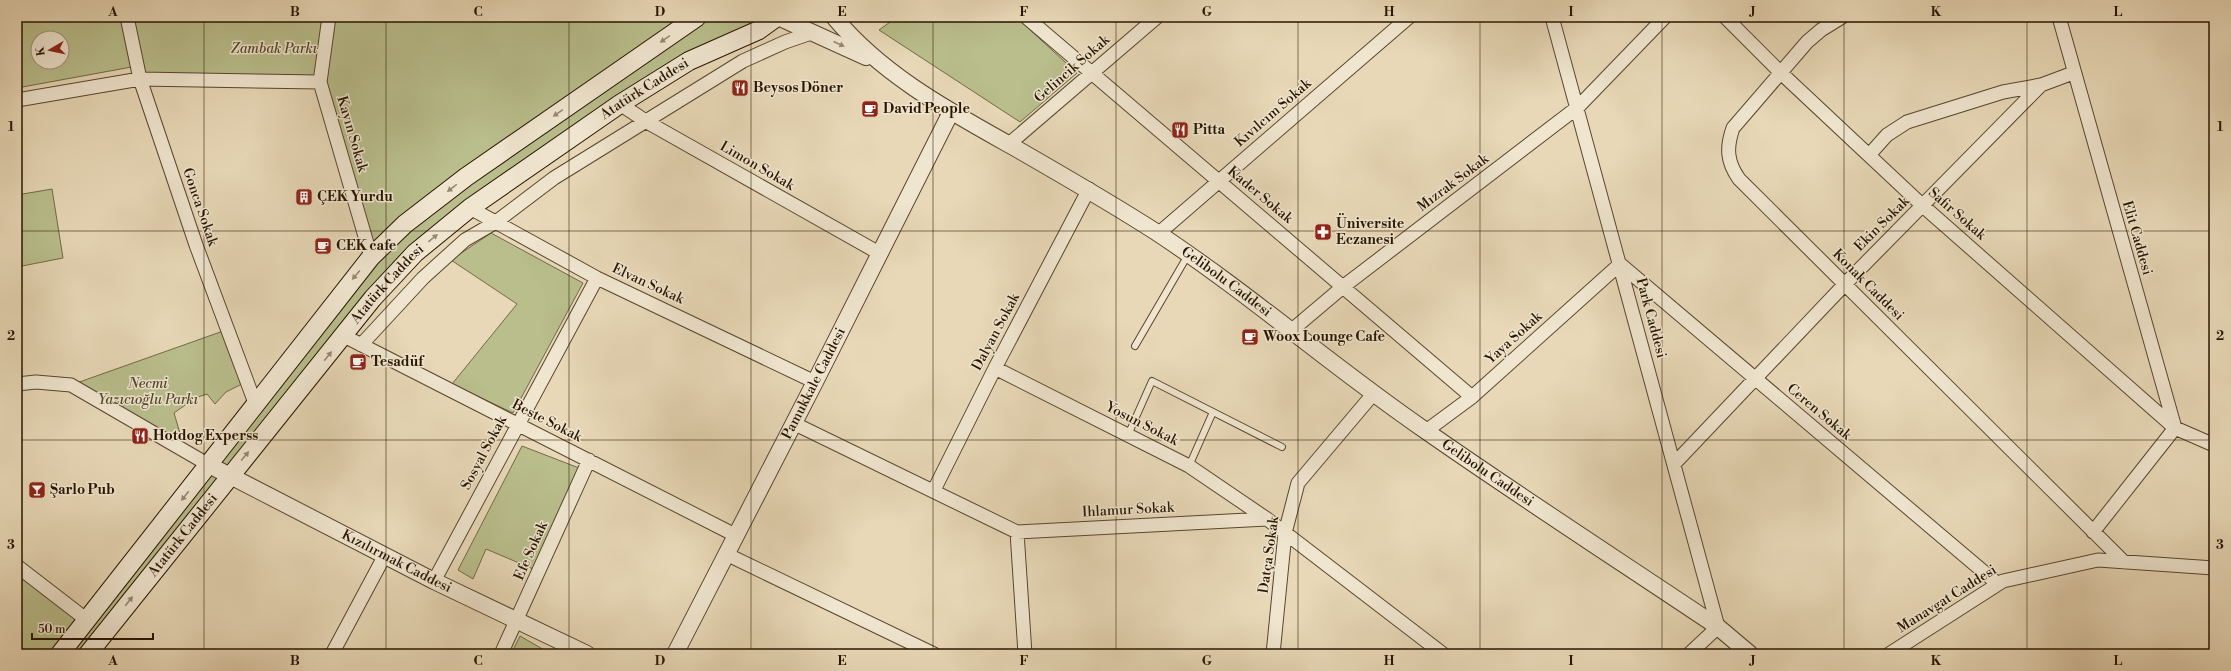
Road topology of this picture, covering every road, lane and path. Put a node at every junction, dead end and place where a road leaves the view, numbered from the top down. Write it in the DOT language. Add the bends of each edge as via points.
graph roads {
  1 [pos="127,17"];
  2 [pos="330,17"];
  3 [pos="697,17"];
  4 [pos="778,17"];
  5 [pos="834,17"];
  6 [pos="1026,17"];
  7 [pos="1157,17"];
  8 [pos="1409,17"];
  9 [pos="1552,17"];
  10 [pos="1664,17"];
  11 [pos="1725,17"];
  12 [pos="1842,17"];
  13 [pos="2058,17"];
  14 [pos="814,32"];
  15 [pos="878,63"];
  16 [pos="1780,72"];
  17 [pos="1092,73"];
  18 [pos="2073,73"];
  19 [pos="140,79"];
  20 [pos="320,82"];
  21 [pos="2041,85"];
  22 [pos="17,100"];
  23 [pos="620,104"];
  24 [pos="1578,107"];
  25 [pos="951,112"];
  26 [pos="647,122"];
  27 [pos="1009,144"];
  28 [pos="1869,154"];
  29 [pos="1219,182"];
  30 [pos="1089,189"];
  31 [pos="1922,206"];
  32 [pos="470,208"];
  33 [pos="496,222"];
  34 [pos="1158,234"];
  35 [pos="879,253"];
  36 [pos="1188,255"];
  37 [pos="371,257"];
  38 [pos="1620,264"];
  39 [pos="597,278"];
  40 [pos="1844,284"];
  41 [pos="1344,286"];
  42 [pos="1292,330"];
  43 [pos="344,336"];
  44 [pos="361,345"];
  45 [pos="1135,346"];
  46 [pos="995,368"];
  47 [pos="1755,378"];
  48 [pos="815,382"];
  49 [pos="17,384"];
  50 [pos="1374,393"];
  51 [pos="1472,397"];
  52 [pos="255,403"];
  53 [pos="1214,412"];
  54 [pos="794,422"];
  55 [pos="518,424"];
  56 [pos="2176,428"];
  57 [pos="1426,431"];
  58 [pos="1128,435"];
  59 [pos="2214,445"];
  60 [pos="1282,447"];
  61 [pos="589,460"];
  62 [pos="1674,464"];
  63 [pos="209,465"];
  64 [pos="1189,466"];
  65 [pos="228,476"];
  66 [pos="934,490"];
  67 [pos="1268,519"];
  68 [pos="1017,532"];
  69 [pos="2093,532"];
  70 [pos="1285,533"];
  71 [pos="735,535"];
  72 [pos="726,554"];
  73 [pos="385,555"];
  74 [pos="2124,562"];
  75 [pos="17,566"];
  76 [pos="2214,568"];
  77 [pos="434,581"];
  78 [pos="1998,584"];
  79 [pos="517,619"];
  80 [pos="87,620"];
  81 [pos="1718,627"];
  82 [pos="60,654"];
  83 [pos="88,654"];
  84 [pos="332,654"];
  85 [pos="501,654"];
  86 [pos="587,654"];
  87 [pos="675,654"];
  88 [pos="934,654"];
  89 [pos="1025,654"];
  90 [pos="1273,654"];
  91 [pos="1443,654"];
  92 [pos="1689,654"];
  93 [pos="1750,654"];
  94 [pos="1890,654"];
  1 -- 19 [label="street, Gonca Sokak"];
  2 -- 20 [label="street, Kayın Sokak"];
  3 -- 37 [label="main road, Atatürk Caddesi, one-way" via="466,177 405,224"];
  4 -- 14 [label="street"];
  4 -- 23 [label="main road, Atatürk Caddesi" via="759,30 689,61"];
  5 -- 15 [label="street, Gelibolu Caddesi"];
  6 -- 17 [label="street, Kader Sokak"];
  7 -- 17 [label="street, Gelincik Sokak"];
  8 -- 29 [label="street, Kıvılcım Sokak"];
  9 -- 24 [label="street, Park Caddesi"];
  10 -- 24 [label="street, Mızrak Sokak"];
  11 -- 16 [label="street, Safir Sokak"];
  12 -- 16 [label="street, Konak Caddesi" via="1821,30"];
  13 -- 18 [label="street, Elit Caddesi"];
  14 -- 15 [label="street, one-way"];
  14 -- 26 [label="street" via="742,61"];
  15 -- 25 [label="street, Gelibolu Caddesi"];
  16 -- 28 [label="street, Safir Sokak"];
  16 -- 40 [label="street, Konak Caddesi" via="1733,128 1728,155 1731,168"];
  17 -- 27 [label="street, Gelincik Sokak"];
  17 -- 29 [label="street, Kader Sokak"];
  18 -- 21 [label="street, Ekin Sokak"];
  18 -- 56 [label="street, Elit Caddesi"];
  19 -- 20 [label="street"];
  19 -- 22 [label="street"];
  19 -- 52 [label="street, Gonca Sokak" via="201,259"];
  20 -- 37 [label="street, Kayın Sokak"];
  21 -- 28 [label="street" via="2003,92 1907,122 1887,135"];
  21 -- 31 [label="street, Ekin Sokak"];
  23 -- 26 [label="street, Limon Sokak"];
  23 -- 32 [label="main road, Atatürk Caddesi"];
  24 -- 38 [label="street, Park Caddesi"];
  24 -- 41 [label="street, Mızrak Sokak"];
  25 -- 27 [label="street, Gelibolu Caddesi"];
  25 -- 35 [label="street, Pamukkale Caddesi"];
  26 -- 33 [label="street" via="554,178"];
  26 -- 35 [label="street, Limon Sokak"];
  27 -- 30 [label="street, Gelibolu Caddesi"];
  28 -- 31 [label="street, Safir Sokak"];
  29 -- 34 [label="street, Kıvılcım Sokak"];
  29 -- 41 [label="street, Kader Sokak"];
  30 -- 34 [label="street, Gelibolu Caddesi"];
  30 -- 46 [label="street, Dalyan Sokak"];
  31 -- 40 [label="street, Ekin Sokak"];
  31 -- 56 [label="street, Safir Sokak"];
  32 -- 33 [label="street, Elvan Sokak"];
  43 -- 32 [label="main road, Atatürk Caddesi, one-way" via="373,298 415,253"];
  33 -- 39 [label="street, Elvan Sokak"];
  33 -- 44 [label="street" via="465,240 424,278"];
  34 -- 36 [label="street, Gelibolu Caddesi"];
  35 -- 48 [label="street, Pamukkale Caddesi"];
  36 -- 42 [label="street, Gelibolu Caddesi"];
  36 -- 45 [label="lane"];
  37 -- 52 [label="main road, Atatürk Caddesi, one-way"];
  38 -- 47 [label="street, Ceren Sokak"];
  38 -- 51 [label="street, Yaya Sokak"];
  38 -- 62 [label="street, Park Caddesi"];
  39 -- 48 [label="street, Elvan Sokak"];
  39 -- 55 [label="street, Sosyal Sokak"];
  40 -- 47 [label="street, Ekin Sokak"];
  40 -- 69 [label="street, Konak Caddesi"];
  41 -- 42 [label="street, Mızrak Sokak"];
  41 -- 51 [label="street, Kader Sokak"];
  42 -- 50 [label="street, Gelibolu Caddesi"];
  43 -- 44 [label="street, Beste Sokak"];
  65 -- 43 [label="main road, Atatürk Caddesi, one-way"];
  44 -- 55 [label="street, Beste Sokak"];
  46 -- 58 [label="street, Yosun Sokak"];
  46 -- 66 [label="street, Dalyan Sokak"];
  47 -- 62 [label="street, Ekin Sokak"];
  47 -- 78 [label="street, Ceren Sokak"];
  48 -- 54 [label="street, Pamukkale Caddesi"];
  49 -- 63 [label="street" via="36,382 71,386"];
  50 -- 57 [label="street, Gelibolu Caddesi"];
  50 -- 70 [label="street, Datça Sokak" via="1298,483"];
  51 -- 57 [label="street, Yaya Sokak"];
  52 -- 63 [label="main road, Atatürk Caddesi"];
  53 -- 58 [label="lane" via="1152,381"];
  53 -- 60 [label="lane"];
  53 -- 64 [label="lane"];
  54 -- 66 [label="street, Ihlamur Sokak"];
  54 -- 71 [label="street, Pamukkale Caddesi"];
  55 -- 61 [label="street, Beste Sokak"];
  55 -- 77 [label="street, Sosyal Sokak"];
  56 -- 59 [label="street"];
  56 -- 69 [label="street"];
  57 -- 81 [label="street, Gelibolu Caddesi"];
  58 -- 64 [label="street, Yosun Sokak"];
  61 -- 71 [label="street, Beste Sokak"];
  61 -- 79 [label="street, Efe Sokak"];
  62 -- 81 [label="street, Park Caddesi"];
  63 -- 65 [label="street, Kızılırmak Caddesi"];
  63 -- 80 [label="main road, Atatürk Caddesi, one-way"];
  64 -- 67 [label="street, Yosun Sokak"];
  65 -- 73 [label="street, Kızılırmak Caddesi"];
  83 -- 65 [label="main road, Atatürk Caddesi, one-way"];
  66 -- 68 [label="street, Ihlamur Sokak"];
  67 -- 68 [label="street, Ihlamur Sokak"];
  67 -- 70 [label="street"];
  68 -- 89 [label="street"];
  69 -- 74 [label="street, Konak Caddesi"];
  70 -- 90 [label="street, Datça Sokak"];
  70 -- 91 [label="street"];
  71 -- 72 [label="street, Pamukkale Caddesi"];
  72 -- 87 [label="street, Pamukkale Caddesi"];
  72 -- 88 [label="street"];
  73 -- 77 [label="street, Kızılırmak Caddesi"];
  73 -- 84 [label="street"];
  74 -- 76 [label="street, Manavgat Caddesi"];
  74 -- 78 [label="street, Manavgat Caddesi" via="2098,560"];
  75 -- 80 [label="street"];
  77 -- 79 [label="street, Kızılırmak Caddesi"];
  78 -- 94 [label="street, Manavgat Caddesi"];
  79 -- 85 [label="street, Efe Sokak"];
  79 -- 86 [label="street, Kızılırmak Caddesi"];
  80 -- 82 [label="main road, Atatürk Caddesi"];
  81 -- 92 [label="street"];
  81 -- 93 [label="street, Gelibolu Caddesi"];
}
